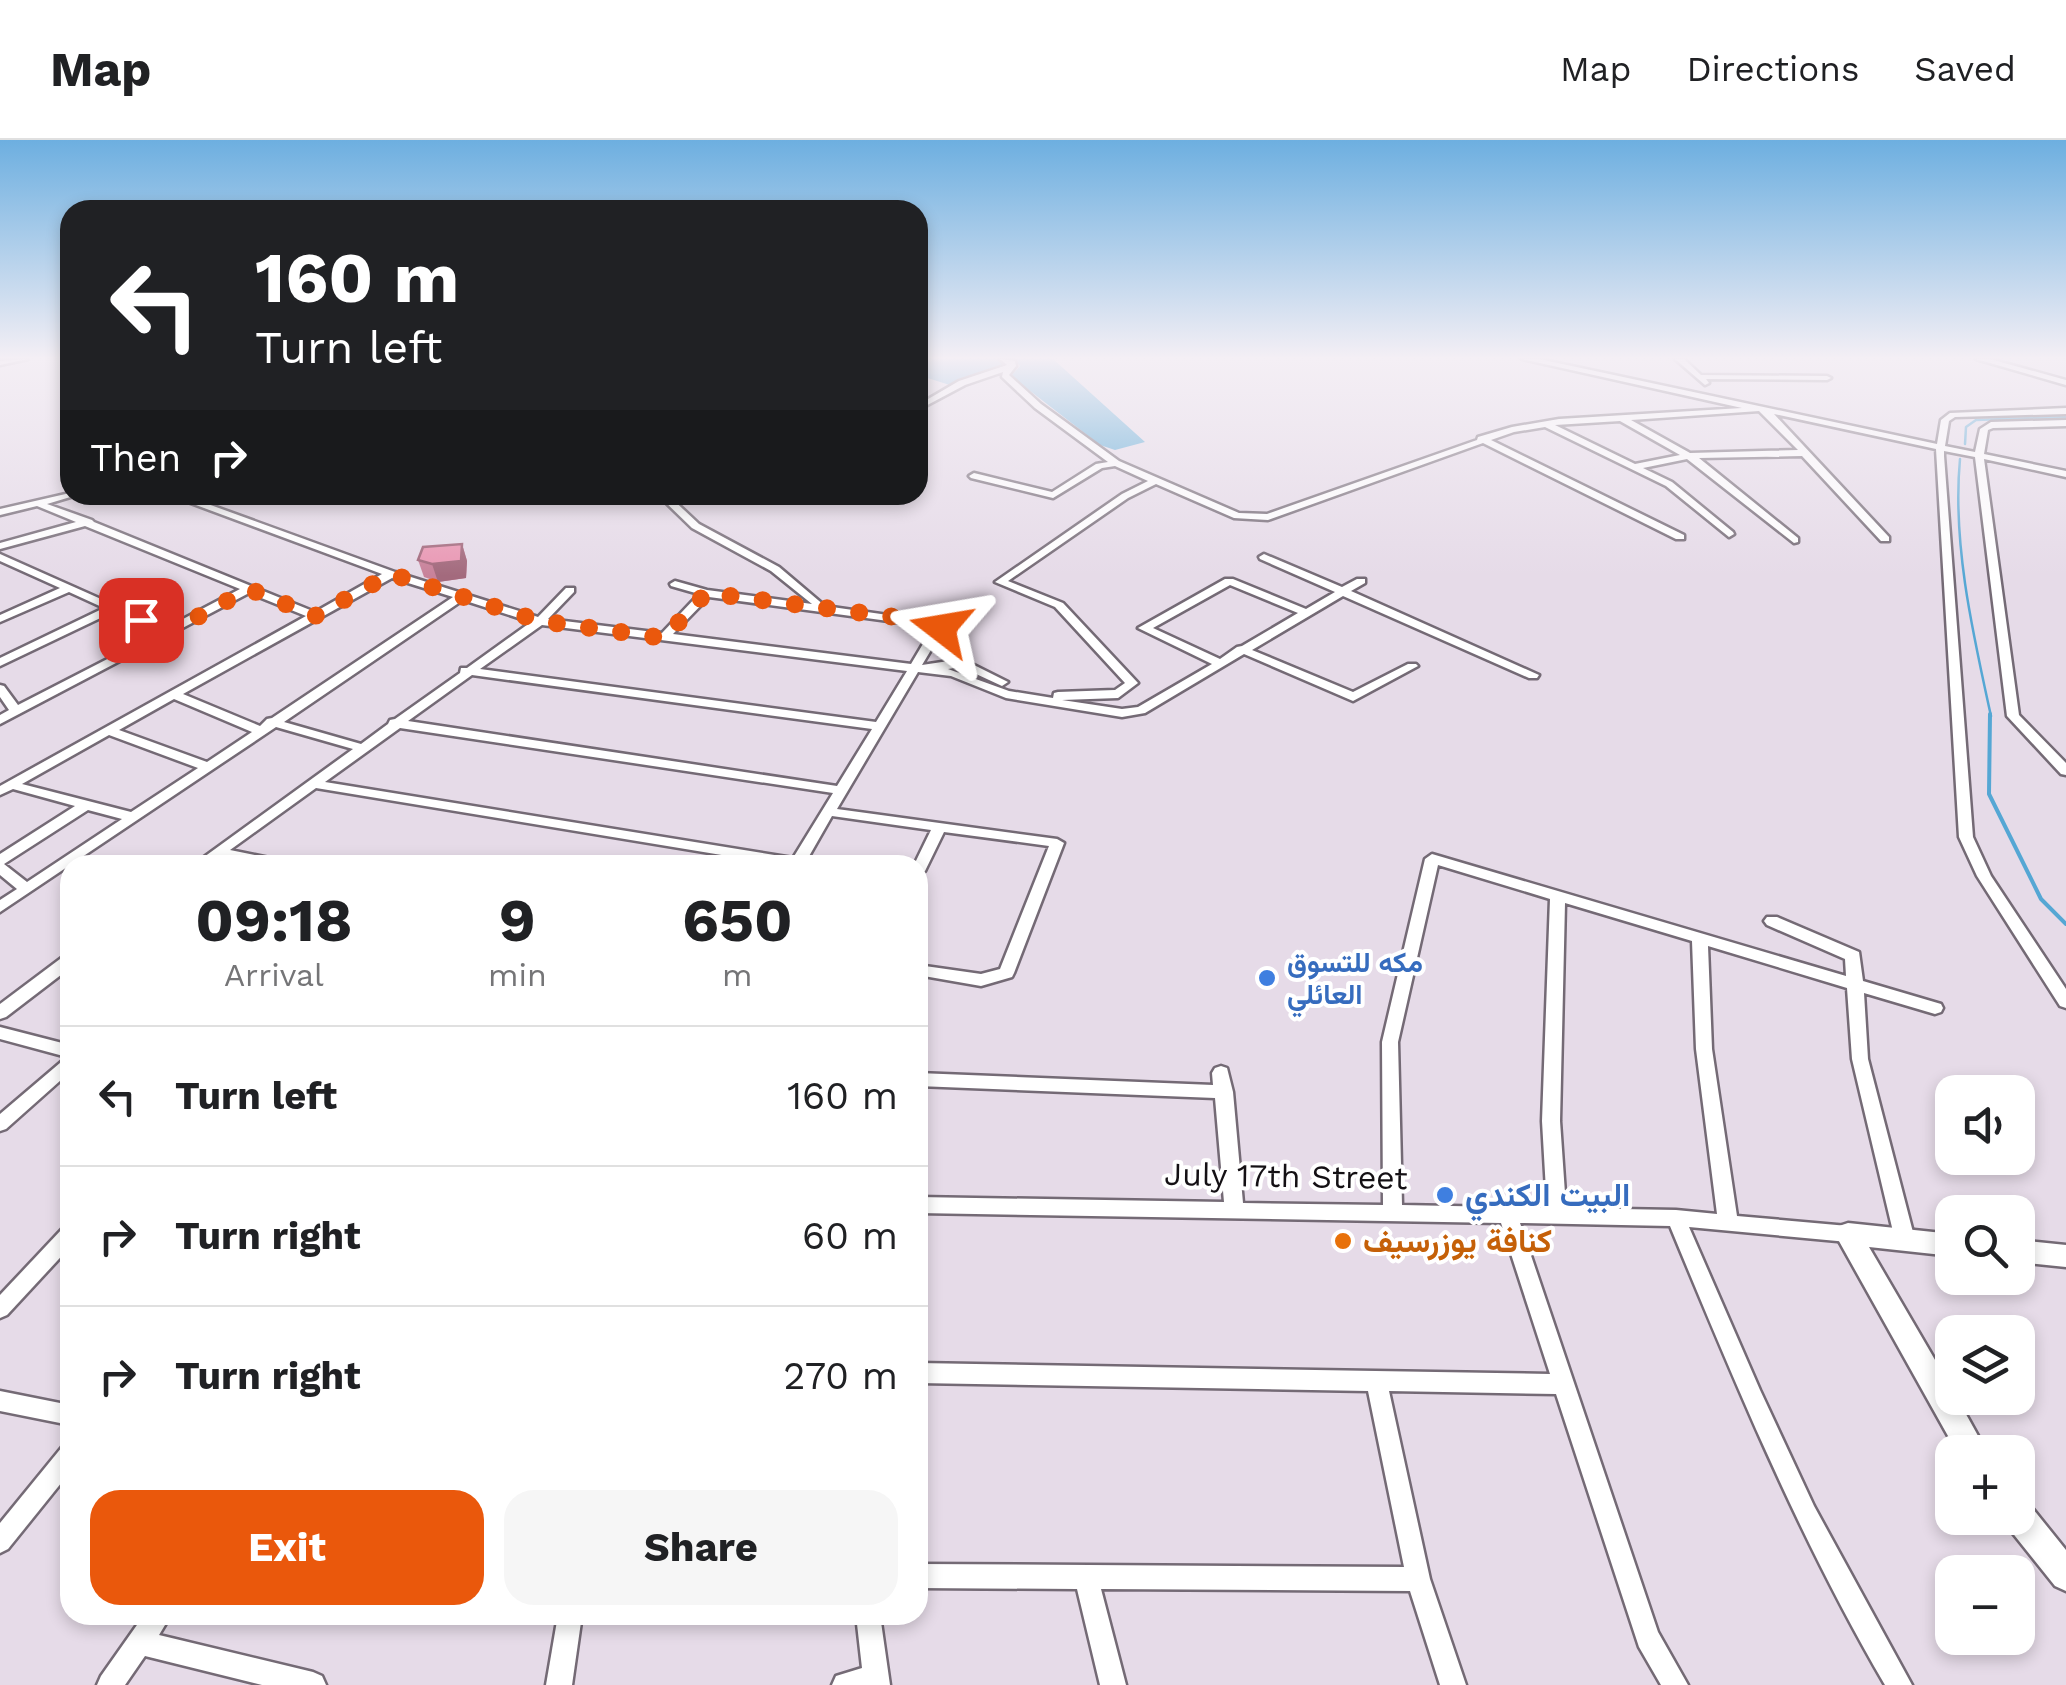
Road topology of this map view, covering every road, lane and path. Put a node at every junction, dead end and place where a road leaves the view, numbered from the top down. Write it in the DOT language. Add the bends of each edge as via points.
graph roads {
  1 [pos="1072,431"];
  2 [pos="1517,431"];
  3 [pos="1561,431"];
  4 [pos="1644,431"];
  5 [pos="1781,431"];
  6 [pos="1861,431"];
  7 [pos="1944,431"];
  8 [pos="1984,431"];
  9 [pos="1481,440"];
  10 [pos="1941,448"];
  11 [pos="1802,454"];
  12 [pos="1687,456"];
  13 [pos="1979,456"];
  14 [pos="1116,463"];
  15 [pos="1637,466"];
  16 [pos="2066,474"];
  17 [pos="974,476"];
  18 [pos="1157,480"];
  19 [pos="60,498"];
  20 [pos="37,504"];
  21 [pos="201,505"];
  22 [pos="670,505"];
  23 [pos="0,512"];
  24 [pos="88,522"];
  25 [pos="1729,534"];
  26 [pos="1680,536"];
  27 [pos="1885,539"];
  28 [pos="1794,540"];
  29 [pos="0,546"];
  30 [pos="1264,556"];
  31 [pos="0,557"];
  32 [pos="391,574"];
  33 [pos="1361,580"];
  34 [pos="675,584"];
  35 [pos="69,588"];
  36 [pos="249,589"];
  37 [pos="570,590"];
  38 [pos="1343,592"];
  39 [pos="706,593"];
  40 [pos="461,596"];
  41 [pos="820,606"];
  42 [pos="113,608"];
  43 [pos="1306,613"];
  44 [pos="315,616"];
  45 [pos="0,619"];
  46 [pos="540,621"];
  47 [pos="168,633"];
  48 [pos="664,638"];
  49 [pos="1242,649"];
  50 [pos="0,662"];
  51 [pos="1220,663"];
  52 [pos="1412,666"];
  53 [pos="923,670"];
  54 [pos="465,671"];
  55 [pos="1533,675"];
  56 [pos="0,689"];
  57 [pos="174,696"];
  58 [pos="16,711"];
  59 [pos="0,720"];
  60 [pos="394,723"];
  61 [pos="265,726"];
  62 [pos="880,726"];
  63 [pos="109,731"];
  64 [pos="362,748"];
  65 [pos="206,766"];
  66 [pos="2066,771"];
  67 [pos="315,784"];
  68 [pos="5,788"];
  69 [pos="840,790"];
  70 [pos="86,805"];
  71 [pos="831,812"];
  72 [pos="132,817"];
  73 [pos="940,826"];
  74 [pos="217,852"];
  75 [pos="76,855"];
  76 [pos="213,855"];
  77 [pos="231,855"];
  78 [pos="743,855"];
  79 [pos="803,855"];
  80 [pos="926,855"];
  81 [pos="0,865"];
  82 [pos="60,866"];
  83 [pos="26,889"];
  84 [pos="1558,896"];
  85 [pos="0,907"];
  86 [pos="1772,921"];
  87 [pos="1700,937"];
  88 [pos="60,968"];
  89 [pos="928,972"];
  90 [pos="1856,984"];
  91 [pos="2066,1002"];
  92 [pos="1936,1008"];
  93 [pos="0,1013"];
  94 [pos="0,1032"];
  95 [pos="60,1049"];
  96 [pos="60,1071"];
  97 [pos="928,1080"];
  98 [pos="0,1124"];
  99 [pos="928,1205"];
  100 [pos="1234,1210"];
  101 [pos="1507,1213"];
  102 [pos="1393,1214"];
  103 [pos="1558,1214"];
  104 [pos="1676,1218"];
  105 [pos="1728,1222"];
  106 [pos="1848,1234"];
  107 [pos="1904,1240"];
  108 [pos="1935,1243"];
  109 [pos="60,1246"];
  110 [pos="2035,1253"];
  111 [pos="2066,1256"];
  112 [pos="0,1309"];
  113 [pos="928,1373"];
  114 [pos="1377,1383"];
  115 [pos="1562,1384"];
  116 [pos="0,1401"];
  117 [pos="60,1414"];
  118 [pos="1963,1435"];
  119 [pos="60,1467"];
  120 [pos="2034,1535"];
  121 [pos="0,1542"];
  122 [pos="2066,1575"];
  123 [pos="928,1576"];
  124 [pos="1086,1576"];
  125 [pos="1418,1578"];
  126 [pos="152,1625"];
  127 [pos="568,1625"];
  128 [pos="869,1625"];
  129 [pos="140,1643"];
  130 [pos="876,1681"];
  131 [pos="305,1684"];
  132 [pos="110,1685"];
  133 [pos="559,1685"];
  134 [pos="845,1685"];
  135 [pos="1113,1685"];
  136 [pos="1453,1685"];
  137 [pos="1676,1685"];
  138 [pos="1899,1685"];
  1 -- 14 [label="street"];
  2 -- 9 [label="street"];
  3 -- 15 [label="street"];
  4 -- 12 [label="street"];
  5 -- 11 [label="street"];
  6 -- 10 [label="street"];
  7 -- 10 [label="street"];
  8 -- 13 [label="street"];
  9 -- 18 [label="street" via="1268,517 1237,516"];
  9 -- 26 [label="street"];
  10 -- 13 [label="street"];
  10 -- 91 [label="street" via="1940,514 1966,837"];
  11 -- 12 [label="street"];
  11 -- 27 [label="street"];
  12 -- 15 [label="street"];
  12 -- 28 [label="street"];
  13 -- 16 [label="street"];
  13 -- 66 [label="street" via="2013,716"];
  14 -- 17 [label="street" via="1099,466 1053,495"];
  14 -- 18 [label="street"];
  15 -- 25 [label="street"];
  18 -- 53 [label="street" via="1000,582 1058,604 1130,678 1129,690 1064,697 1016,687 962,662"];
  19 -- 20 [label="street"];
  20 -- 23 [label="street"];
  20 -- 24 [label="street"];
  21 -- 32 [label="street"];
  22 -- 41 [label="street"];
  24 -- 29 [label="street"];
  24 -- 36 [label="street"];
  30 -- 38 [label="street"];
  31 -- 35 [label="street"];
  32 -- 40 [label="street"];
  32 -- 44 [label="street"];
  33 -- 38 [label="street"];
  34 -- 39 [label="street"];
  35 -- 42 [label="street"];
  35 -- 45 [label="street"];
  36 -- 44 [label="street"];
  36 -- 47 [label="street"];
  37 -- 46 [label="street"];
  38 -- 43 [label="street"];
  38 -- 55 [label="street"];
  39 -- 41 [label="street"];
  39 -- 48 [label="street"];
  40 -- 46 [label="street"];
  40 -- 61 [label="street"];
  41 -- 53 [label="street" via="940,624"];
  42 -- 47 [label="street"];
  42 -- 50 [label="street"];
  43 -- 49 [label="street"];
  43 -- 51 [label="street" via="1229,581 1144,628"];
  44 -- 57 [label="street"];
  46 -- 48 [label="street"];
  46 -- 54 [label="street"];
  47 -- 58 [label="street"];
  48 -- 53 [label="street"];
  49 -- 51 [label="street"];
  49 -- 52 [label="street" via="1354,697"];
  51 -- 53 [label="street" via="1141,710 1122,713 1050,704"];
  53 -- 62 [label="street"];
  54 -- 60 [label="street"];
  54 -- 62 [label="street"];
  56 -- 58 [label="street"];
  57 -- 61 [label="street"];
  57 -- 63 [label="street"];
  58 -- 59 [label="street"];
  60 -- 64 [label="street"];
  60 -- 69 [label="street"];
  61 -- 64 [label="street"];
  61 -- 65 [label="street"];
  62 -- 69 [label="street"];
  63 -- 65 [label="street"];
  63 -- 68 [label="street"];
  64 -- 67 [label="street"];
  65 -- 72 [label="street"];
  67 -- 74 [label="street"];
  67 -- 78 [label="street"];
  68 -- 70 [label="street"];
  69 -- 71 [label="street"];
  70 -- 72 [label="street"];
  70 -- 81 [label="street"];
  71 -- 73 [label="street"];
  71 -- 79 [label="street"];
  72 -- 75 [label="street"];
  73 -- 80 [label="street"];
  73 -- 89 [label="street" via="1058,846 1006,973 981,980"];
  74 -- 76 [label="street"];
  74 -- 77 [label="street"];
  81 -- 83 [label="street"];
  82 -- 83 [label="street"];
  83 -- 85 [label="street"];
  84 -- 87 [label="street"];
  84 -- 102 [label="street" via="1432,859 1390,1042"];
  84 -- 103 [label="street" via="1552,1122"];
  86 -- 90 [label="street" via="1844,949 1853,956"];
  87 -- 90 [label="street"];
  87 -- 105 [label="street" via="1704,1049"];
  88 -- 93 [label="street"];
  90 -- 92 [label="street"];
  90 -- 107 [label="street" via="1860,1059"];
  94 -- 95 [label="street"];
  96 -- 98 [label="street"];
  97 -- 100 [label="street" via="1223,1083"];
  99 -- 100 [label="street, July 17th Street"];
  100 -- 102 [label="street, July 17th Street"];
  101 -- 102 [label="street, July 17th Street"];
  101 -- 103 [label="street, July 17th Street"];
  101 -- 115 [label="street"];
  103 -- 104 [label="street, July 17th Street"];
  104 -- 105 [label="street, July 17th Street"];
  104 -- 138 [label="street" via="1777,1456"];
  105 -- 106 [label="street, July 17th Street"];
  106 -- 107 [label="main road, July 17th Street"];
  106 -- 118 [label="main road"];
  107 -- 108 [label="main road, July 17th Street"];
  109 -- 112 [label="street"];
  110 -- 111 [label="main road"];
  113 -- 114 [label="street"];
  114 -- 115 [label="street"];
  114 -- 125 [label="street"];
  115 -- 137 [label="street" via="1648,1638"];
  116 -- 117 [label="street"];
  119 -- 121 [label="street"];
  120 -- 122 [label="main road"];
  123 -- 124 [label="street"];
  124 -- 125 [label="street"];
  124 -- 135 [label="street"];
  125 -- 136 [label="street"];
  126 -- 129 [label="street"];
  127 -- 133 [label="street"];
  128 -- 130 [label="street"];
  129 -- 131 [label="street"];
  129 -- 132 [label="street"];
  130 -- 134 [label="street"];
}
